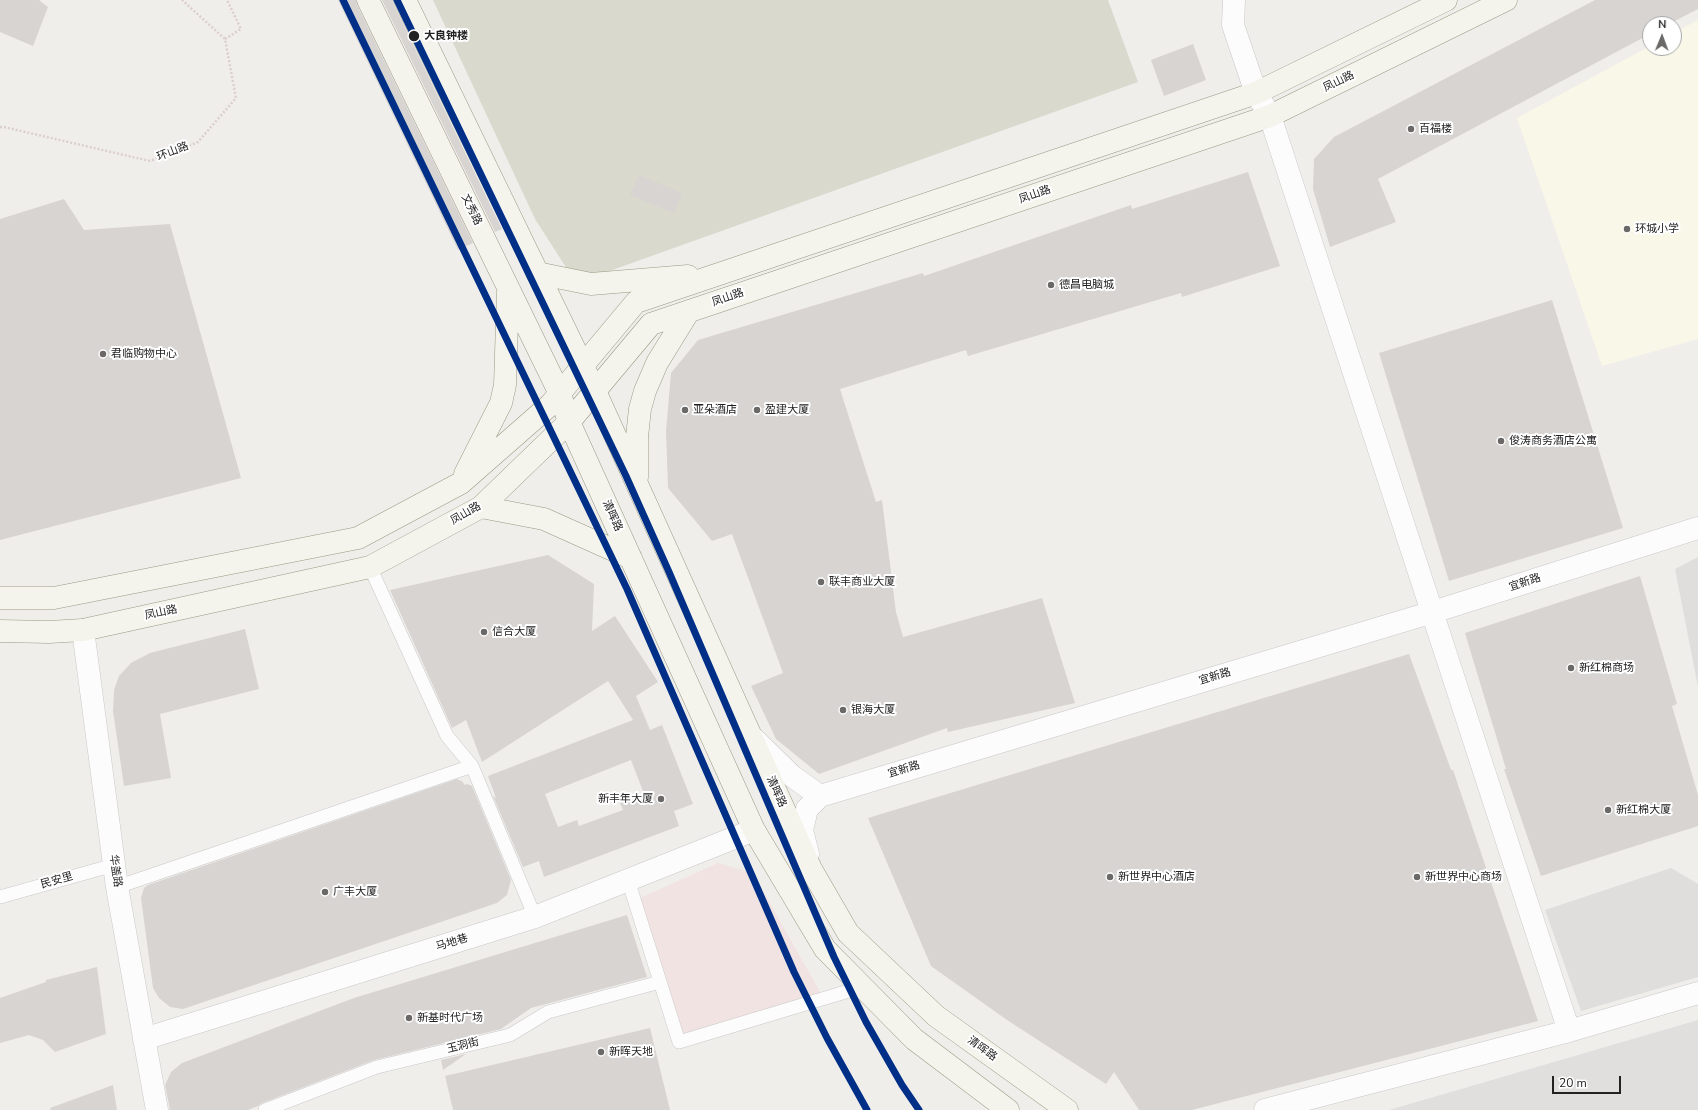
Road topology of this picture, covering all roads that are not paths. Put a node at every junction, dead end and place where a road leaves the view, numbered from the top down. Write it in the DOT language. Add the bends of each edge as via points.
graph roads {
  1 [pos="368,0"];
  2 [pos="405,0"];
  3 [pos="1234,0"];
  4 [pos="1446,0"];
  5 [pos="1506,0"];
  6 [pos="1256,93"];
  7 [pos="1270,116"];
  8 [pos="537,273"];
  9 [pos="721,273"];
  10 [pos="509,288"];
  11 [pos="689,311"];
  12 [pos="582,366"];
  13 [pos="595,391"];
  14 [pos="560,394"];
  15 [pos="569,422"];
  16 [pos="461,483"];
  17 [pos="637,484"];
  18 [pos="481,507"];
  19 [pos="1698,528"];
  20 [pos="631,558"];
  21 [pos="370,567"];
  22 [pos="0,598"];
  23 [pos="1433,612"];
  24 [pos="83,630"];
  25 [pos="0,631"];
  26 [pos="749,734"];
  27 [pos="472,766"];
  28 [pos="820,796"];
  29 [pos="754,830"];
  30 [pos="114,865"];
  31 [pos="811,869"];
  32 [pos="628,880"];
  33 [pos="117,887"];
  34 [pos="0,897"];
  35 [pos="535,917"];
  36 [pos="660,982"];
  37 [pos="862,986"];
  38 [pos="1698,993"];
  39 [pos="1569,1031"];
  40 [pos="144,1039"];
  41 [pos="156,1110"];
  42 [pos="266,1110"];
  43 [pos="1008,1110"];
  44 [pos="1067,1110"];
  45 [pos="1265,1110"];
  1 -- 10 [label="main road, 文秀路"];
  2 -- 8 [label="main road"];
  3 -- 6 [label="street" via="1233,25"];
  4 -- 6 [label="main road"];
  5 -- 7 [label="main road, 凤山路"];
  6 -- 7 [label="street"];
  6 -- 9 [label="main road"];
  7 -- 11 [label="main road, 凤山路"];
  7 -- 23 [label="street"];
  8 -- 9 [label="main road" via="591,284"];
  8 -- 12 [label="main road"];
  9 -- 12 [label="main road" via="636,302"];
  10 -- 14 [label="main road, 文秀路"];
  10 -- 16 [label="main road" via="505,385 501,403"];
  11 -- 13 [label="main road, 凤山路" via="651,324"];
  11 -- 17 [label="main road" via="657,363 645,391 637,437"];
  12 -- 13 [label="main road"];
  12 -- 14 [label="main road"];
  13 -- 15 [label="main road, 凤山路"];
  13 -- 17 [label="main road, 清晖路"];
  14 -- 15 [label="main road, 文秀路"];
  14 -- 16 [label="main road"];
  15 -- 18 [label="main road, 凤山路"];
  15 -- 20 [label="main road, 清晖路"];
  16 -- 22 [label="main road" via="358,538 54,598"];
  17 -- 26 [label="main road, 清晖路"];
  18 -- 20 [label="main road" via="544,519"];
  18 -- 21 [label="main road, 凤山路"];
  19 -- 23 [label="street, 宜新路"];
  20 -- 29 [label="main road, 清晖路"];
  21 -- 24 [label="main road, 凤山路"];
  21 -- 27 [label="lane" via="447,736"];
  23 -- 28 [label="street, 宜新路"];
  23 -- 39 [label="street"];
  24 -- 25 [label="main road, 凤山路"];
  24 -- 30 [label="street, 华盖路"];
  26 -- 28 [label="street" via="792,776"];
  26 -- 31 [label="main road, 清晖路"];
  27 -- 33 [label="lane"];
  27 -- 35 [label="lane"];
  28 -- 31 [label="street" via="807,809 802,830"];
  29 -- 32 [label="street, 马地巷"];
  29 -- 37 [label="main road, 清晖路" via="825,949"];
  30 -- 33 [label="street, 华盖路"];
  30 -- 34 [label="lane, 民安里"];
  31 -- 44 [label="main road, 清晖路" via="848,933 936,1016"];
  32 -- 35 [label="street, 马地巷"];
  32 -- 36 [label="lane"];
  33 -- 40 [label="street, 华盖路"];
  35 -- 40 [label="street, 马地巷"];
  36 -- 37 [label="lane" via="679,1042"];
  36 -- 42 [label="lane, 玉洞街" via="548,1012 510,1035 377,1068"];
  37 -- 43 [label="main road, 清晖路" via="914,1039"];
  38 -- 39 [label="street"];
  39 -- 45 [label="street"];
  40 -- 41 [label="street, 华盖路"];
}
